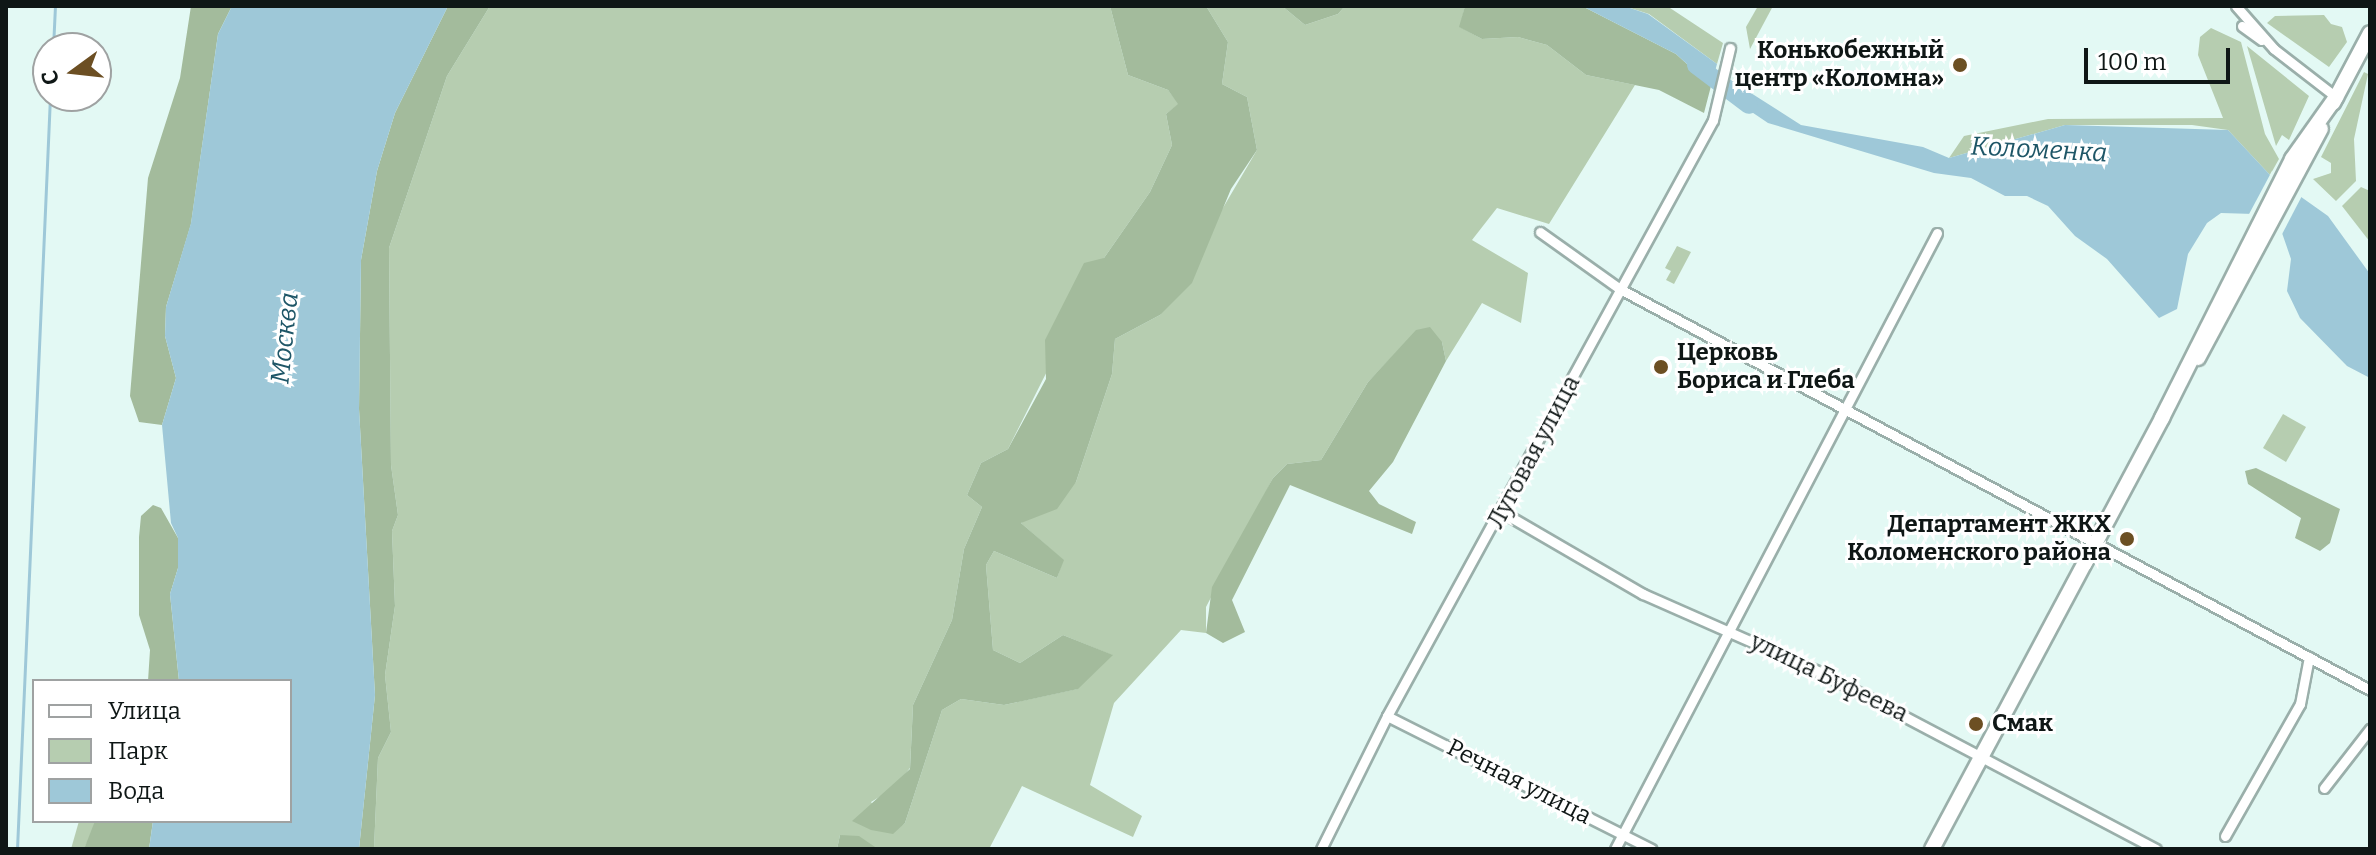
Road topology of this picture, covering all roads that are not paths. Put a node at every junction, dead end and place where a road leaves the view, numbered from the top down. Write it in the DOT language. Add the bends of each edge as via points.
graph roads {
  1 [pos="2236,6"];
  2 [pos="2242,26"];
  3 [pos="2370,33"];
  4 [pos="1730,48"];
  5 [pos="2274,49"];
  6 [pos="2336,97"];
  7 [pos="1540,232"];
  8 [pos="1937,233"];
  9 [pos="1620,289"];
  10 [pos="1844,409"];
  11 [pos="1502,512"];
  12 [pos="2096,541"];
  13 [pos="1729,629"];
  14 [pos="2309,657"];
  15 [pos="2370,690"];
  16 [pos="1387,716"];
  17 [pos="2370,729"];
  18 [pos="1982,754"];
  19 [pos="2324,788"];
  20 [pos="1623,835"];
  21 [pos="2225,836"];
  22 [pos="1321,849"];
  23 [pos="1615,849"];
  24 [pos="1651,849"];
  25 [pos="1932,849"];
  26 [pos="2156,849"];
  1 -- 5 [label="street"];
  2 -- 5 [label="street"];
  3 -- 6 [label="main road"];
  4 -- 9 [label="street, Луговая улица" via="1713,120"];
  5 -- 6 [label="street"];
  6 -- 12 [label="main road"];
  7 -- 9 [label="street"];
  8 -- 10 [label="street"];
  9 -- 10 [label="street"];
  9 -- 11 [label="street, Луговая улица"];
  10 -- 12 [label="street"];
  10 -- 13 [label="street"];
  11 -- 13 [label="street, улица Буфеева" via="1643,594 1715,630"];
  11 -- 16 [label="street, Луговая улица"];
  12 -- 14 [label="street"];
  12 -- 18 [label="main road"];
  13 -- 18 [label="street, улица Буфеева"];
  13 -- 20 [label="street"];
  14 -- 15 [label="street"];
  14 -- 21 [label="street" via="2300,704"];
  16 -- 20 [label="street, Речная улица"];
  16 -- 22 [label="street, Луговая улица"];
  17 -- 19 [label="street"];
  18 -- 25 [label="main road"];
  18 -- 26 [label="street, улица Буфеева"];
  20 -- 23 [label="street"];
  20 -- 24 [label="street, Речная улица"];
}
